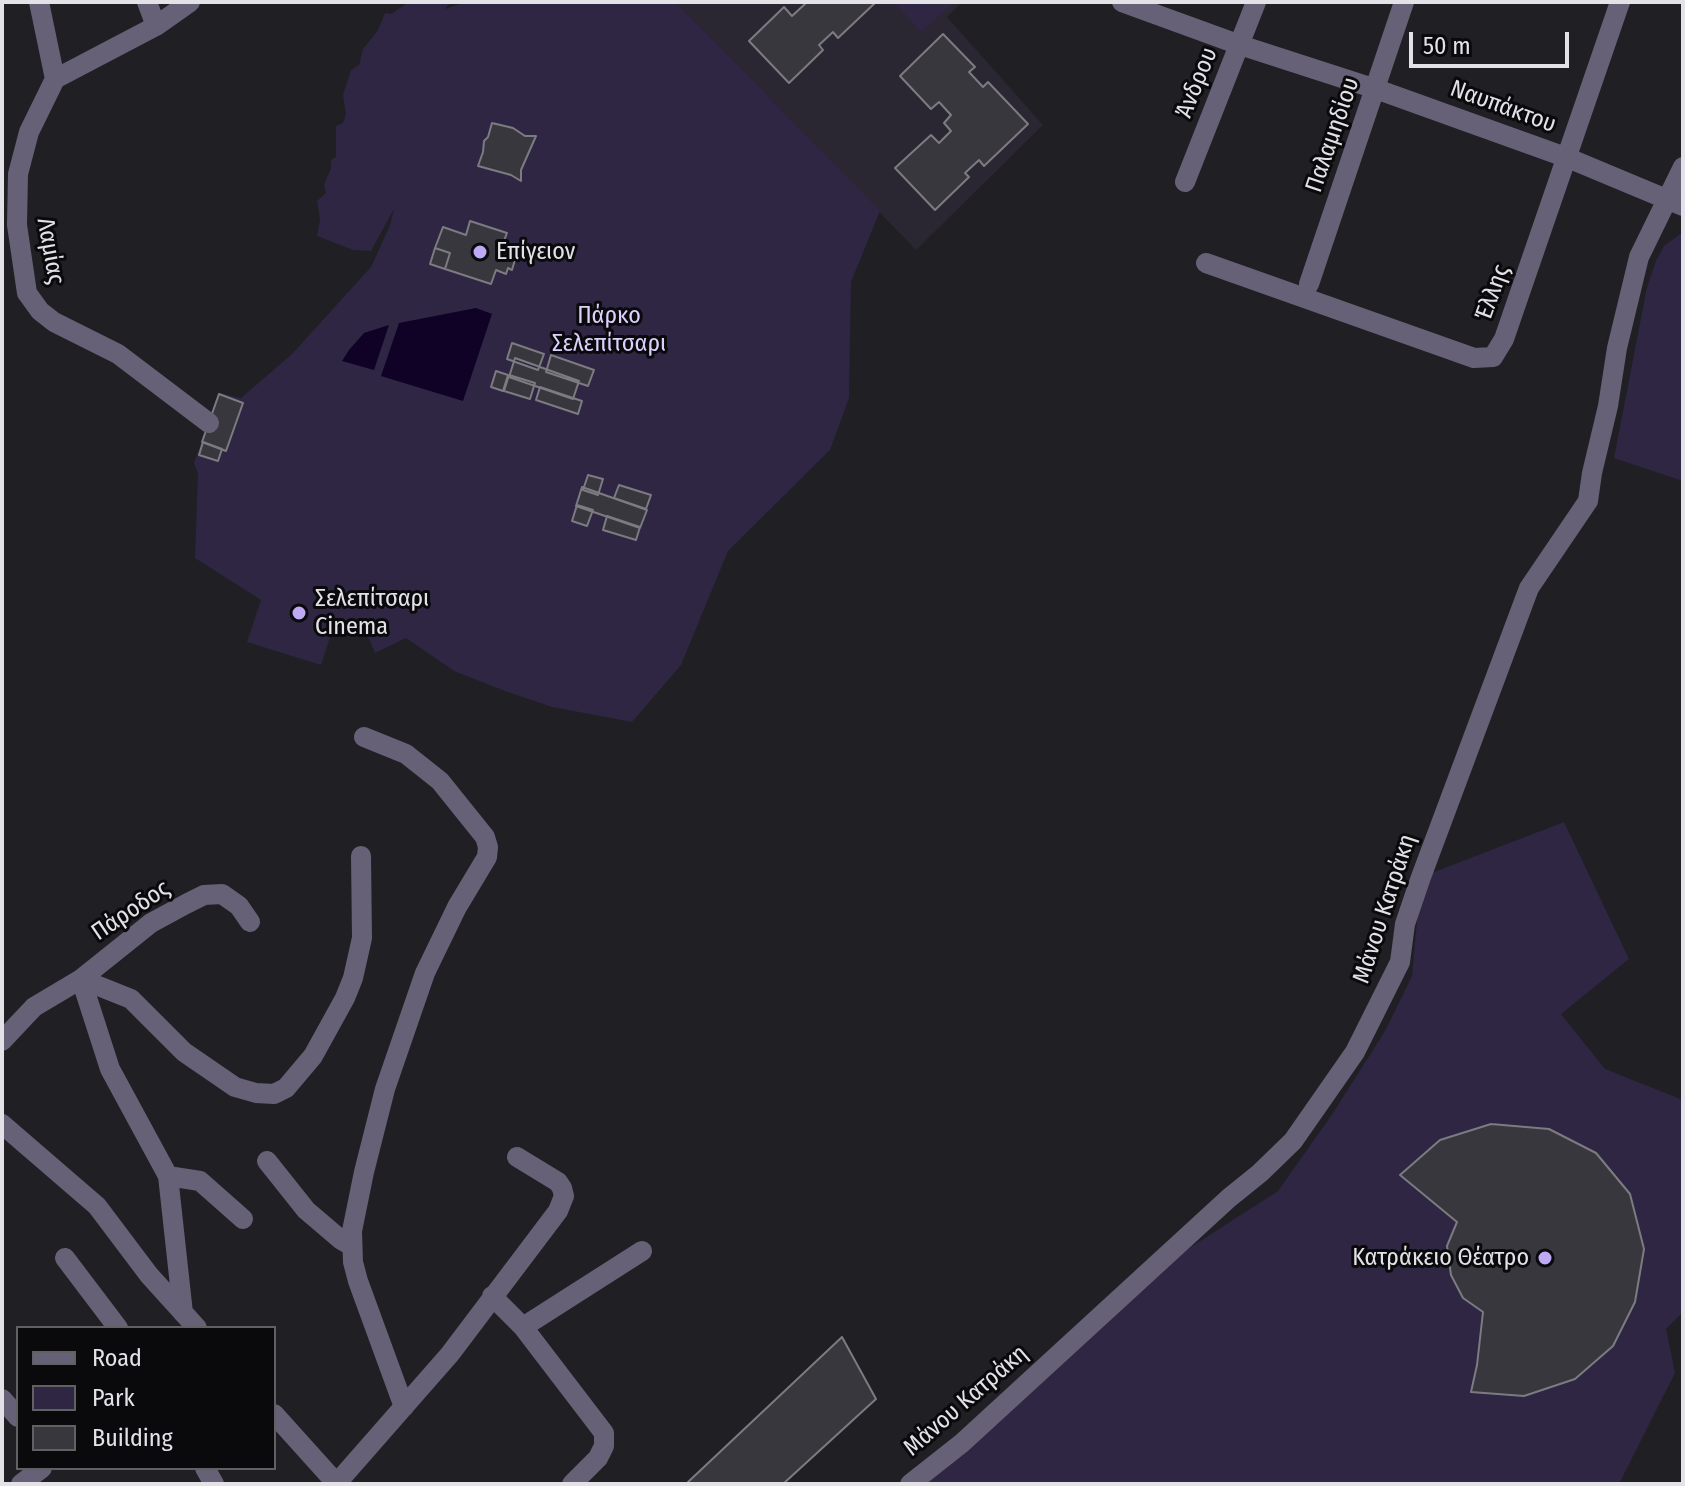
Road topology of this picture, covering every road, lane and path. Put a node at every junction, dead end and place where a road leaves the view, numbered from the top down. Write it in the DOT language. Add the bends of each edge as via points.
graph roads {
  1 [pos="39,2"];
  2 [pos="147,2"];
  3 [pos="190,2"];
  4 [pos="1122,2"];
  5 [pos="1256,2"];
  6 [pos="1404,2"];
  7 [pos="1620,2"];
  8 [pos="156,26"];
  9 [pos="1240,45"];
  10 [pos="55,79"];
  11 [pos="1376,89"];
  12 [pos="1568,158"];
  13 [pos="1683,167"];
  14 [pos="1185,182"];
  15 [pos="1675,202"];
  16 [pos="1206,263"];
  17 [pos="1309,284"];
  18 [pos="209,423"];
  19 [pos="364,737"];
  20 [pos="361,856"];
  21 [pos="250,922"];
  22 [pos="81,979"];
  23 [pos="2,1041"];
  24 [pos="5,1127"];
  25 [pos="517,1157"];
  26 [pos="267,1161"];
  27 [pos="168,1176"];
  28 [pos="243,1219"];
  29 [pos="352,1246"];
  30 [pos="642,1251"];
  31 [pos="65,1258"];
  32 [pos="492,1296"];
  33 [pos="190,1320"];
  34 [pos="116,1326"];
  35 [pos="523,1327"];
  36 [pos="2,1399"];
  37 [pos="404,1407"];
  38 [pos="16,1415"];
  39 [pos="276,1416"];
  40 [pos="39,1470"];
  41 [pos="21,1484"];
  42 [pos="336,1484"];
  43 [pos="572,1484"];
  44 [pos="910,1484"];
  1 -- 10 [label="street"];
  2 -- 8 [label="street"];
  3 -- 8 [label="street"];
  4 -- 9 [label="street, Ναυπάκτου"];
  5 -- 9 [label="street, Άνδρου"];
  6 -- 11 [label="street, Παλαμηδίου"];
  7 -- 12 [label="street, Έλλης"];
  8 -- 10 [label="street"];
  9 -- 11 [label="street, Ναυπάκτου"];
  9 -- 14 [label="street, Άνδρου"];
  10 -- 18 [label="street, Λαμίας" via="34,117 18,174 17,225 27,293 54,322 118,354"];
  11 -- 12 [label="street, Ναυπάκτου"];
  11 -- 17 [label="street, Παλαμηδίου"];
  12 -- 15 [label="street, Ναυπάκτου"];
  12 -- 16 [label="street, Έλλης" via="1493,357 1474,358"];
  13 -- 15 [label="street, Μάνου Κατράκη"];
  15 -- 44 [label="street, Μάνου Κατράκη" via="1639,257 1588,501 1529,588 1421,877 1405,924 1400,962 1355,1052 1293,1141 962,1443"];
  19 -- 29 [label="street" via="406,754 440,781 488,847 430,962 385,1089"];
  20 -- 22 [label="street" via="362,938 353,978 313,1056 286,1088 274,1094 235,1087 184,1052 131,999"];
  21 -- 22 [label="street, Πάροδος" via="231,898 204,895 151,923"];
  22 -- 23 [label="street, Πάροδος" via="34,1007"];
  22 -- 27 [label="street" via="110,1069"];
  24 -- 33 [label="street" via="97,1206"];
  25 -- 32 [label="street" via="558,1182 564,1196"];
  26 -- 29 [label="street" via="306,1210"];
  27 -- 28 [label="street" via="200,1181"];
  27 -- 33 [label="street"];
  29 -- 37 [label="street" via="358,1281"];
  30 -- 35 [label="street"];
  31 -- 34 [label="street"];
  32 -- 35 [label="street"];
  32 -- 37 [label="street"];
  35 -- 43 [label="street" via="604,1433 598,1458"];
  36 -- 38 [label="street"];
  37 -- 42 [label="street"];
  39 -- 42 [label="street"];
  40 -- 41 [label="street"];
}
